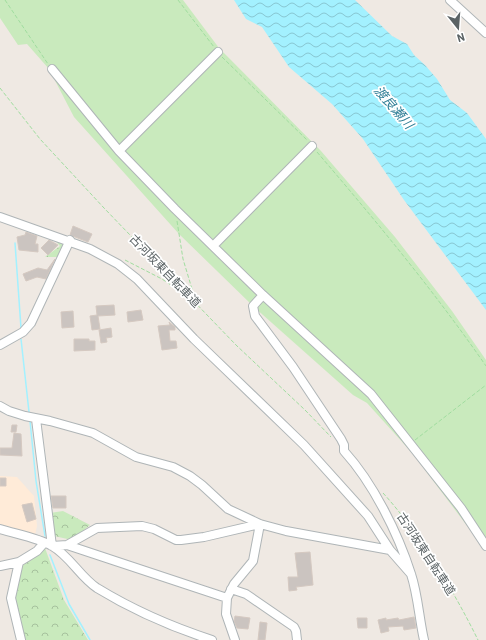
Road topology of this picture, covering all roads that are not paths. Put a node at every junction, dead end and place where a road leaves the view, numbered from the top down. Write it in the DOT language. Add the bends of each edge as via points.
graph roads {
  1 [pos="450,0"];
  2 [pos="486,33"];
  3 [pos="218,52"];
  4 [pos="52,69"];
  5 [pos="312,146"];
  6 [pos="119,151"];
  7 [pos="0,217"];
  8 [pos="70,240"];
  9 [pos="214,246"];
  10 [pos="263,295"];
  11 [pos="0,345"];
  12 [pos="0,406"];
  13 [pos="36,419"];
  14 [pos="260,524"];
  15 [pos="0,529"];
  16 [pos="48,544"];
  17 [pos="67,546"];
  18 [pos="486,546"];
  19 [pos="390,550"];
  20 [pos="19,562"];
  21 [pos="0,566"];
  22 [pos="411,574"];
  23 [pos="230,589"];
  24 [pos="227,598"];
  25 [pos="21,640"];
  26 [pos="212,640"];
  27 [pos="235,640"];
  28 [pos="297,640"];
  29 [pos="424,640"];
  1 -- 2 [label="street"];
  3 -- 6 [label="street"];
  4 -- 6 [label="street"];
  5 -- 9 [label="street"];
  6 -- 9 [label="street"];
  7 -- 8 [label="street"];
  8 -- 11 [label="street" via="31,323 23,332"];
  8 -- 19 [label="street" via="108,259 137,279 194,339 304,445 368,516"];
  9 -- 10 [label="street"];
  10 -- 18 [label="street" via="371,394 461,508"];
  10 -- 22 [label="street" via="253,306 255,316 314,396 341,439 344,451 360,468 379,501"];
  12 -- 13 [label="street"];
  13 -- 14 [label="street" via="93,433 136,457 173,467 202,484 228,508"];
  13 -- 16 [label="street"];
  14 -- 17 [label="street" via="181,540 142,526 97,528"];
  14 -- 19 [label="street"];
  14 -- 23 [label="street" via="254,561"];
  15 -- 16 [label="street"];
  16 -- 17 [label="street"];
  16 -- 20 [label="street"];
  16 -- 26 [label="street" via="88,582 99,589 154,618"];
  17 -- 24 [label="street"];
  19 -- 22 [label="street"];
  20 -- 21 [label="street"];
  20 -- 25 [label="street" via="11,598"];
  22 -- 29 [label="street"];
  23 -- 24 [label="street"];
  23 -- 28 [label="street" via="246,594 294,627"];
  24 -- 27 [label="street" via="226,614"];
}
